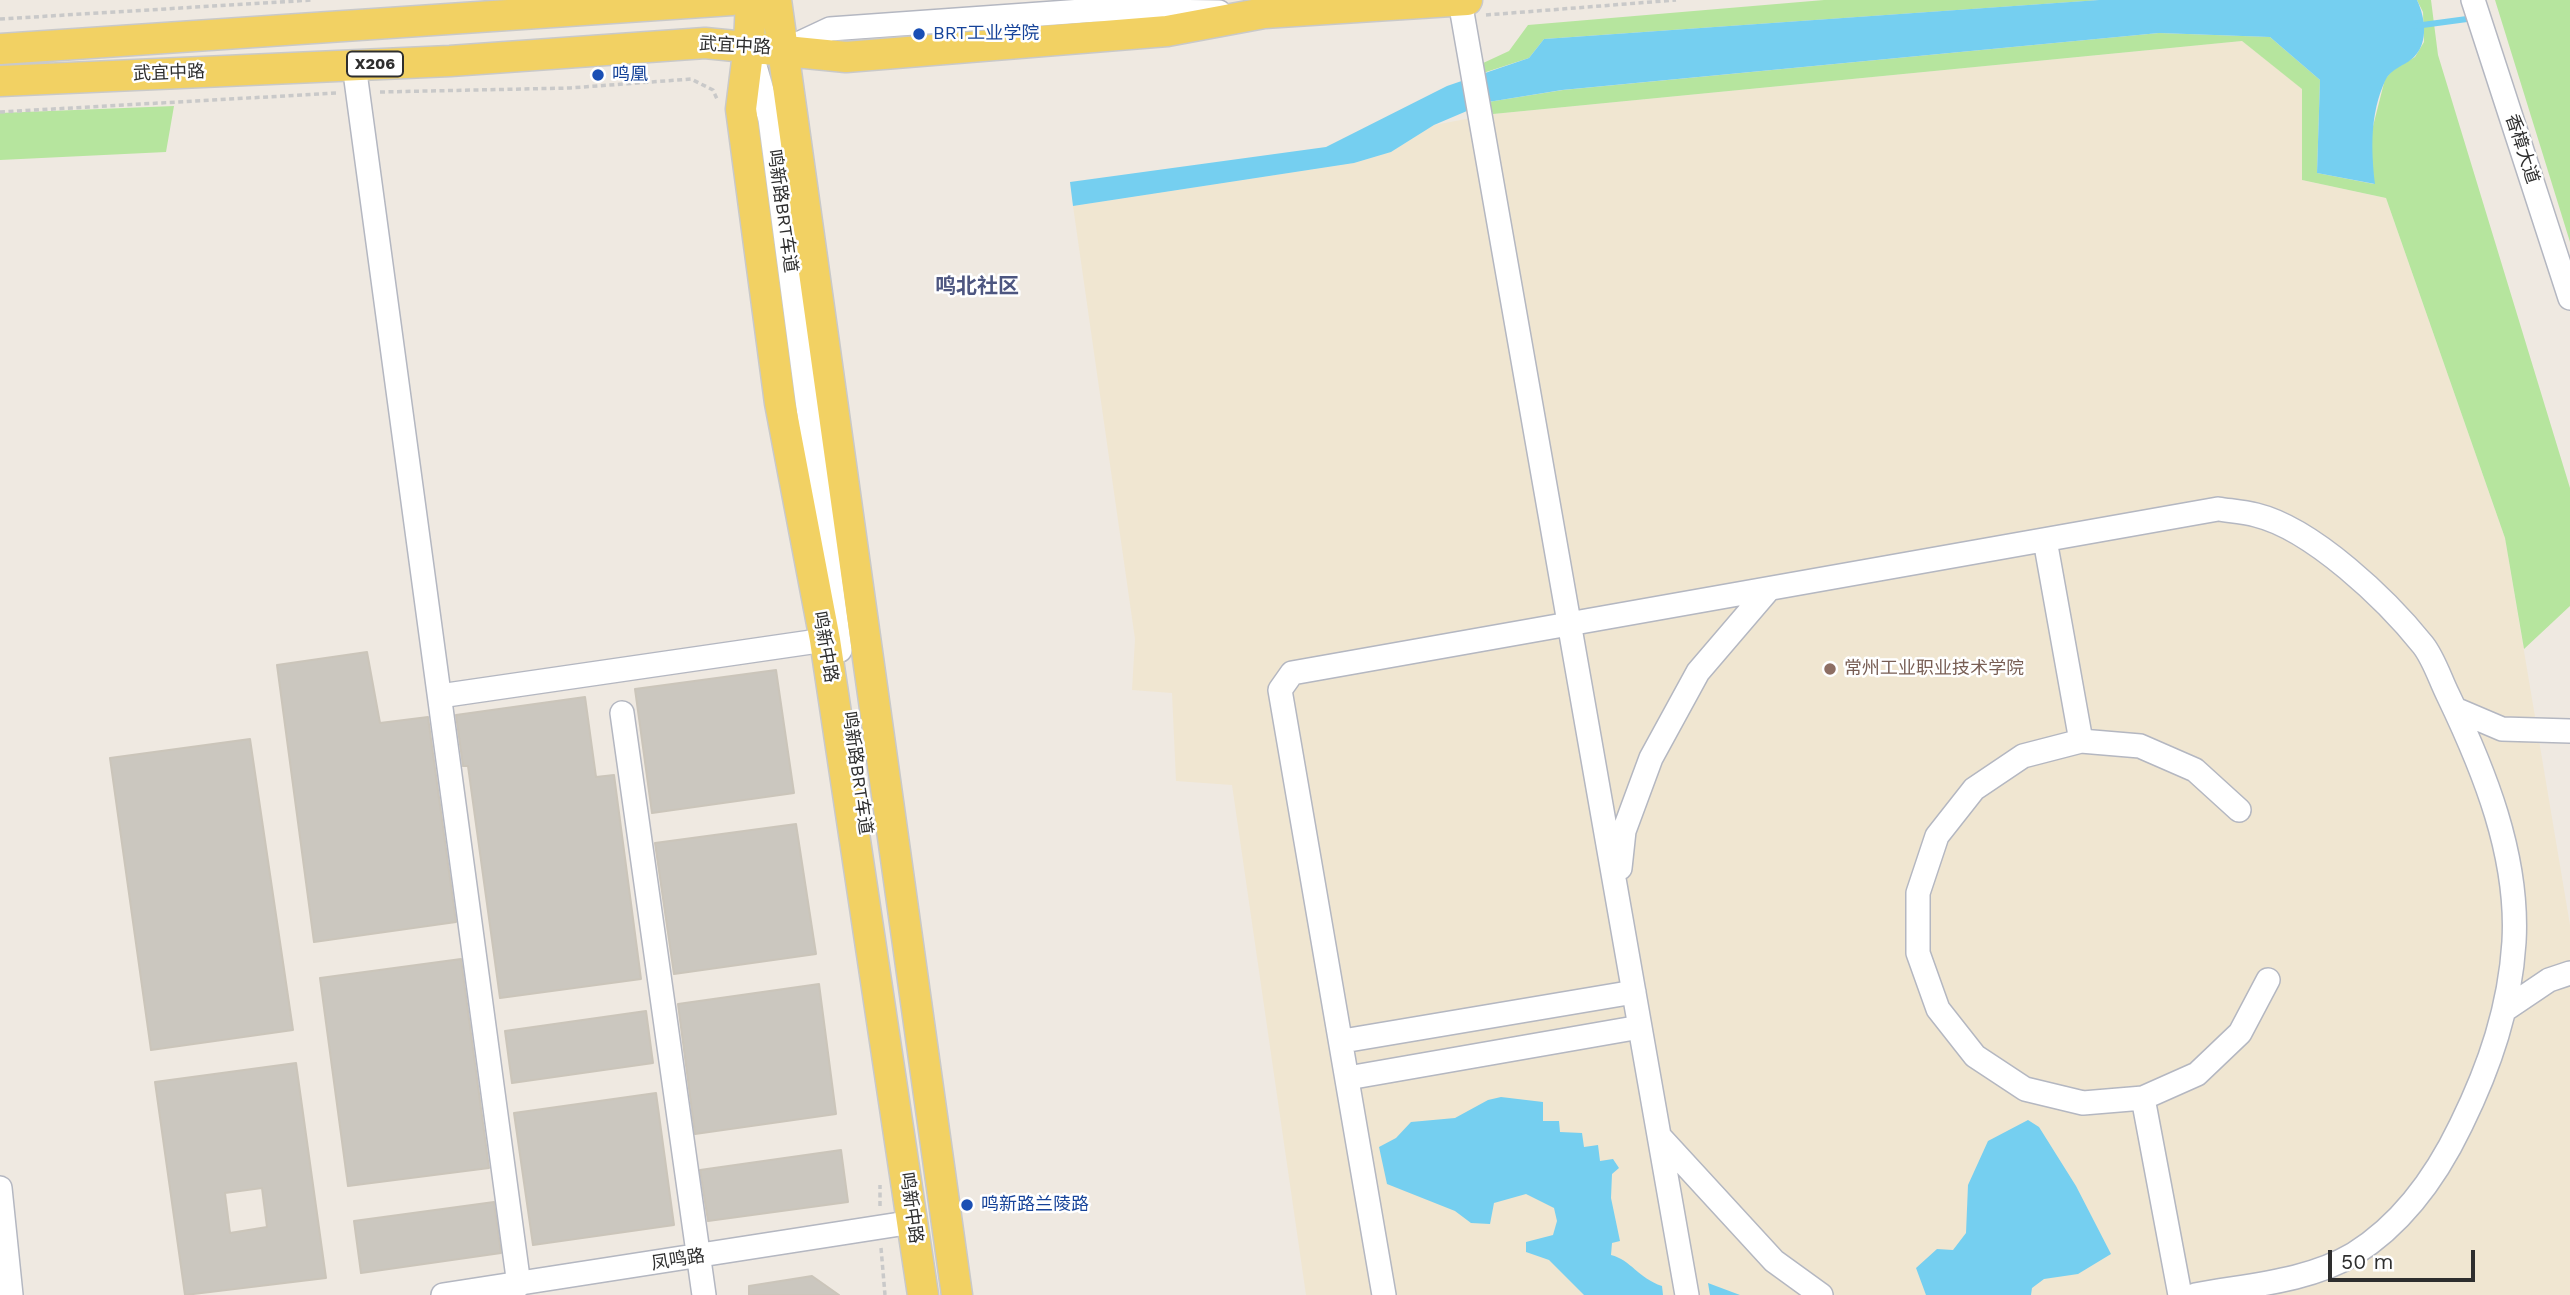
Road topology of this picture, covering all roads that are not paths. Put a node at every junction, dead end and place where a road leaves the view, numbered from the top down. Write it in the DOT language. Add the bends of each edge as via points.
graph roads {
  1 [pos="732,0"];
  2 [pos="751,0"];
  3 [pos="776,0"];
  4 [pos="2473,0"];
  5 [pos="1464,6"];
  6 [pos="496,8"];
  7 [pos="749,45"];
  8 [pos="0,48"];
  9 [pos="784,49"];
  10 [pos="356,79"];
  11 [pos="0,81"];
  12 [pos="2570,298"];
  13 [pos="2045,540"];
  14 [pos="1769,589"];
  15 [pos="1570,624"];
  16 [pos="825,640"];
  17 [pos="440,696"];
  18 [pos="2455,709"];
  19 [pos="622,713"];
  20 [pos="2570,731"];
  21 [pos="2081,741"];
  22 [pos="2239,810"];
  23 [pos="1616,891"];
  24 [pos="2570,973"];
  25 [pos="2268,980"];
  26 [pos="1634,992"];
  27 [pos="2506,1009"];
  28 [pos="1640,1027"];
  29 [pos="1343,1041"];
  30 [pos="1348,1078"];
  31 [pos="2143,1098"];
  32 [pos="1660,1137"];
  33 [pos="0,1188"];
  34 [pos="913,1222"];
  35 [pos="698,1257"];
  36 [pos="527,1288"];
  37 [pos="11,1295"];
  38 [pos="443,1295"];
  39 [pos="704,1295"];
  40 [pos="923,1295"];
  41 [pos="930,1295"];
  42 [pos="944,1295"];
  43 [pos="957,1295"];
  44 [pos="1384,1295"];
  45 [pos="1688,1295"];
  46 [pos="1821,1295"];
  47 [pos="2180,1295"];
  48 [pos="2195,1295"];
  1 -- 6 [label="main road, 武宜中路 / X206"];
  2 -- 7 [label="main road, 鸣新中路"];
  3 -- 9 [label="main road, 鸣新中路"];
  4 -- 12 [label="street, 香樟大道"];
  5 -- 9 [label="main road, 武宜中路 / X206" via="1264,13 1167,30 846,57"];
  5 -- 15 [label="street" via="1478,110"];
  6 -- 8 [label="main road, 武宜中路 / X206"];
  7 -- 9 [label="main road, 武宜中路 / X206"];
  7 -- 10 [label="main road, 武宜中路 / X206" via="705,43"];
  7 -- 16 [label="main road, 鸣新中路" via="741,109 780,403"];
  7 -- 41 [label="street, 鸣新路BRT车道" via="770,119"];
  9 -- 42 [label="street, 鸣新路BRT车道" via="776,84 780,125"];
  9 -- 43 [label="main road, 鸣新中路"];
  10 -- 11 [label="main road, 武宜中路 / X206"];
  10 -- 17 [label="street"];
  13 -- 14 [label="street"];
  13 -- 18 [label="street" via="2218,509 2259,516 2318,545 2370,589 2425,647"];
  13 -- 21 [label="street"];
  14 -- 15 [label="street"];
  14 -- 23 [label="street" via="1698,673 1651,758 1624,831"];
  15 -- 23 [label="street"];
  15 -- 29 [label="street" via="1292,673 1280,690"];
  16 -- 17 [label="street"];
  16 -- 34 [label="main road, 鸣新中路"];
  17 -- 36 [label="street"];
  18 -- 20 [label="street" via="2502,729"];
  18 -- 27 [label="street" via="2497,815 2510,869 2514,940"];
  19 -- 35 [label="street"];
  21 -- 22 [label="street" via="2151,750 2195,770"];
  21 -- 31 [label="street" via="2023,756 1974,789 1937,836 1918,893 1918,953 1938,1009 1975,1056 2025,1089 2083,1103"];
  23 -- 26 [label="street"];
  24 -- 27 [label="street" via="2549,980"];
  25 -- 31 [label="street" via="2240,1033 2197,1074"];
  26 -- 28 [label="street"];
  26 -- 29 [label="street"];
  27 -- 48 [label="street" via="2482,1082 2440,1168 2392,1223 2355,1253 2321,1271"];
  28 -- 30 [label="street"];
  28 -- 32 [label="street"];
  29 -- 30 [label="street"];
  30 -- 44 [label="street"];
  31 -- 47 [label="street"];
  32 -- 45 [label="street"];
  32 -- 46 [label="street" via="1774,1261"];
  33 -- 37 [label="street"];
  34 -- 35 [label="street, 凤鸣路"];
  34 -- 40 [label="main road, 鸣新中路"];
  35 -- 36 [label="street, 凤鸣路"];
  35 -- 39 [label="street"];
  36 -- 38 [label="street, 凤鸣路"];
}
